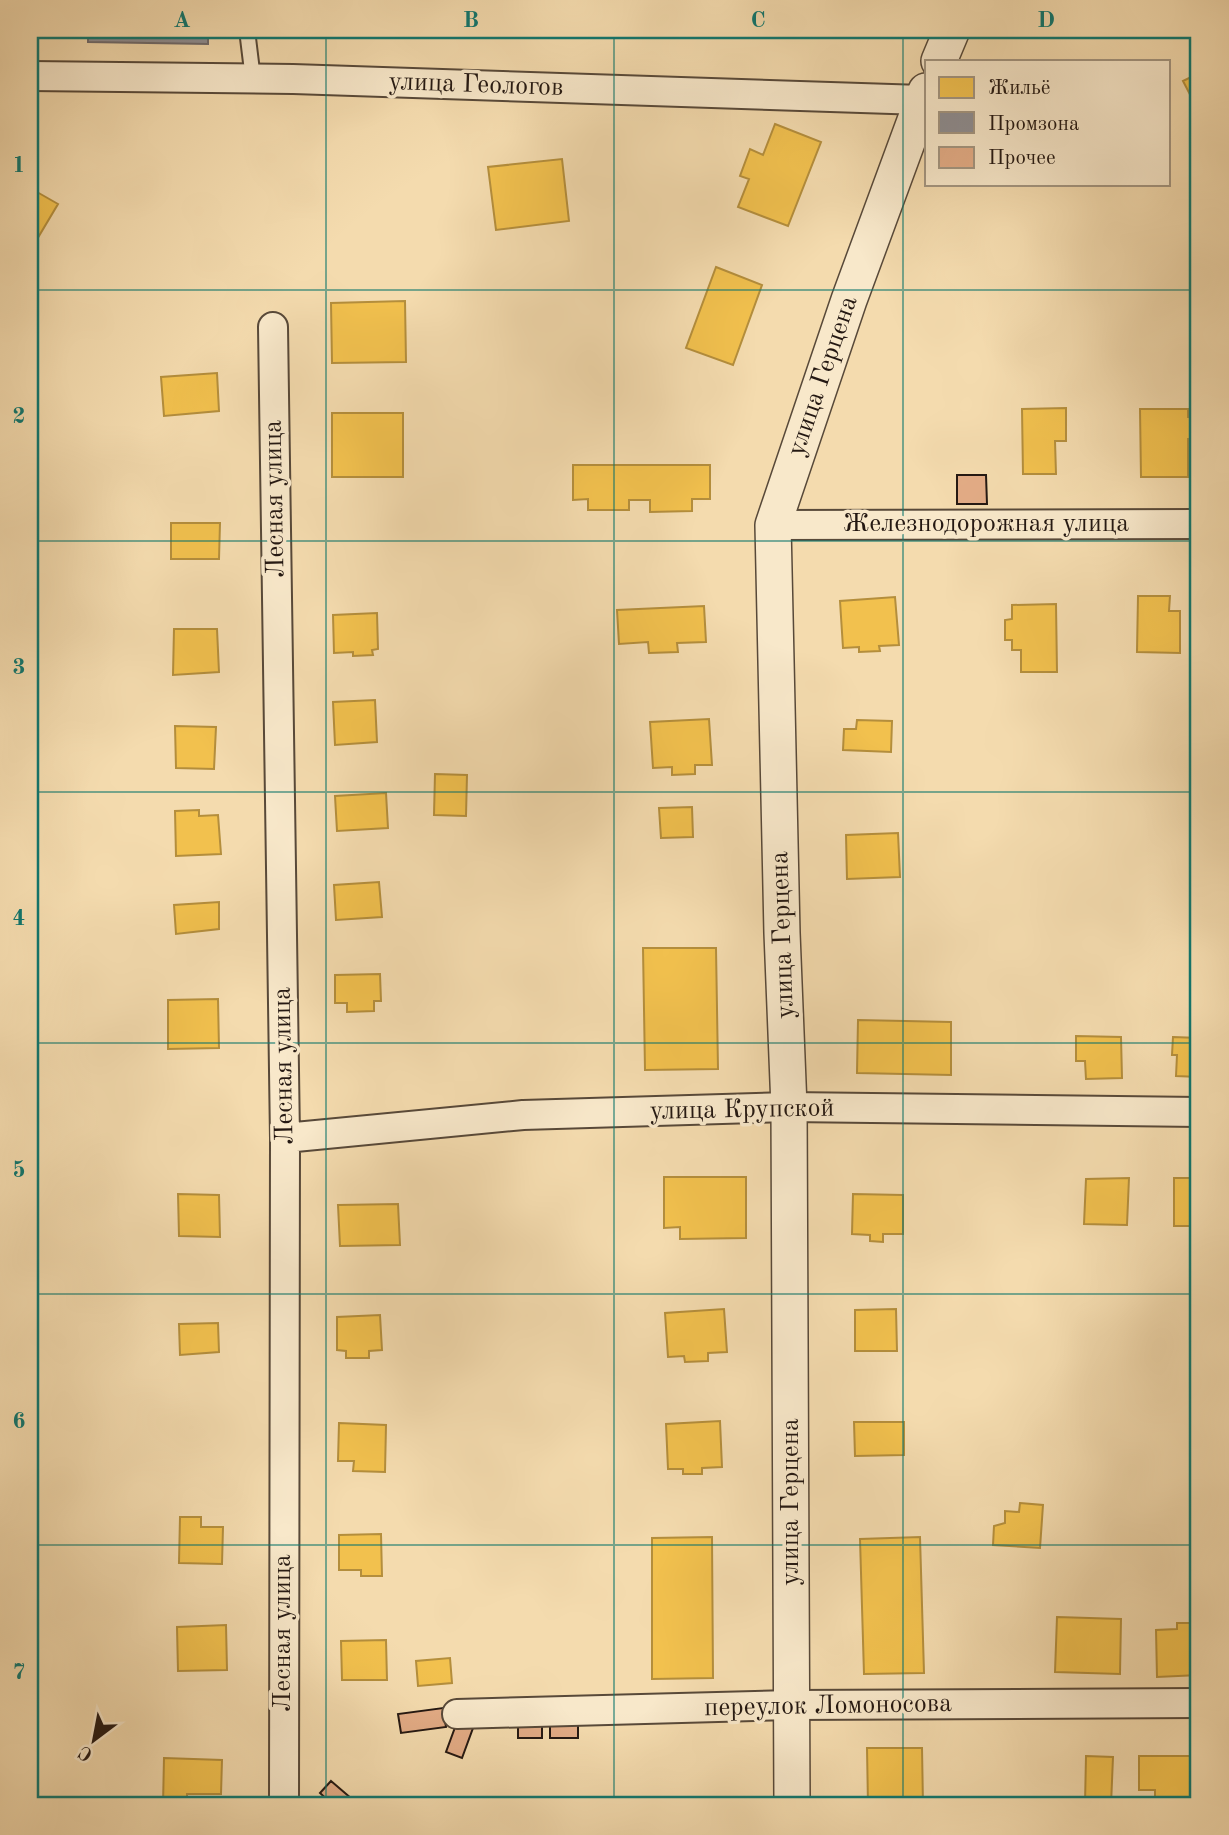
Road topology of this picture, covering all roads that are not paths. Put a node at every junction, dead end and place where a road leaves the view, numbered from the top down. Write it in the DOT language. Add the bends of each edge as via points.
graph roads {
  1 [pos="247,30"];
  2 [pos="952,30"];
  3 [pos="939,60"];
  4 [pos="253,79"];
  5 [pos="33,81"];
  6 [pos="924,96"];
  7 [pos="272,327"];
  8 [pos="1199,524"];
  9 [pos="773,525"];
  10 [pos="789,1108"];
  11 [pos="1199,1112"];
  12 [pos="285,1138"];
  13 [pos="1199,1703"];
  14 [pos="792,1705"];
  15 [pos="457,1714"];
  16 [pos="284,1805"];
  17 [pos="792,1805"];
  1 -- 4 [label="lane"];
  2 -- 3 [label="street"];
  4 -- 5 [label="street, улица Геологов"];
  4 -- 6 [label="street, улица Геологов"];
  6 -- 9 [label="street, улица Герцена"];
  7 -- 12 [label="street, Лесная улица"];
  8 -- 9 [label="street, Железнодорожная улица"];
  9 -- 10 [label="street, улица Герцена"];
  10 -- 11 [label="street, улица Крупской"];
  10 -- 12 [label="street, улица Крупской" via="523,1115"];
  10 -- 14 [label="street, улица Герцена"];
  12 -- 16 [label="street, Лесная улица"];
  13 -- 14 [label="street, переулок Ломоносова"];
  14 -- 15 [label="street, переулок Ломоносова"];
  14 -- 17 [label="street, улица Герцена"];
}
